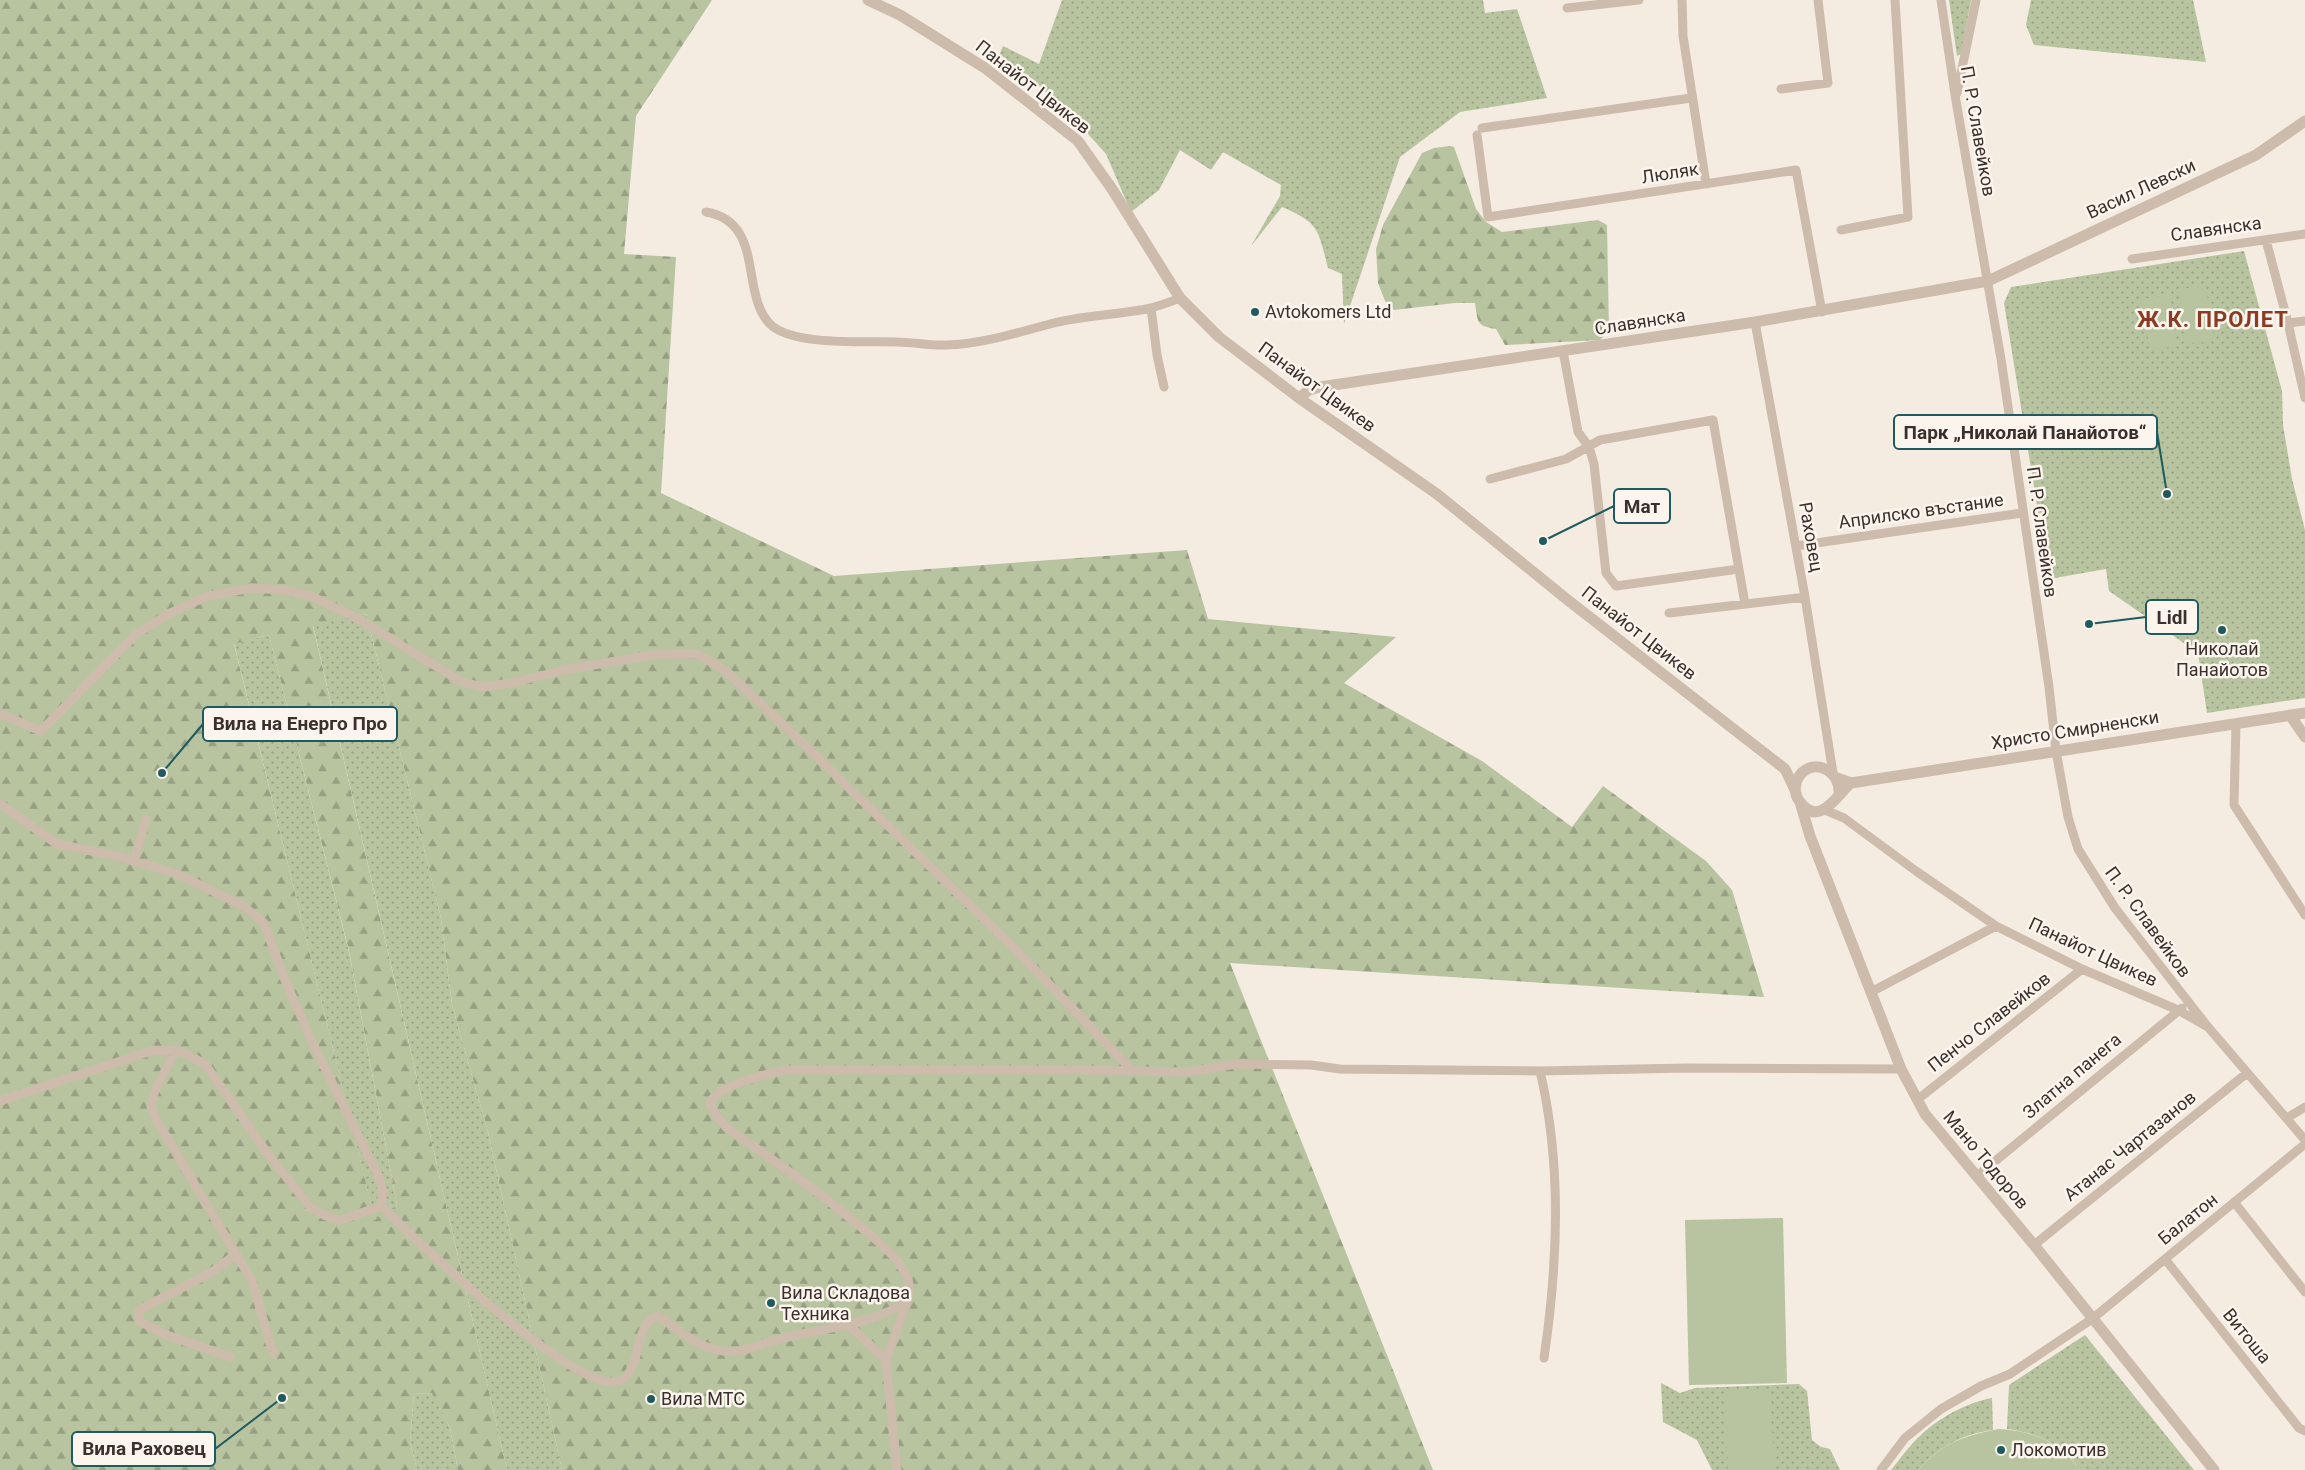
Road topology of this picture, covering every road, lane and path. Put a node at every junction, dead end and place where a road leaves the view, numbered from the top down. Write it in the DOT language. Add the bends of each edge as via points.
graph roads {
  1 [pos="868,0"];
  2 [pos="1639,0"];
  3 [pos="1682,0"];
  4 [pos="1818,0"];
  5 [pos="1895,0"];
  6 [pos="1941,0"];
  7 [pos="1976,0"];
  8 [pos="1567,8"];
  9 [pos="1781,89"];
  10 [pos="1692,98"];
  11 [pos="1956,101"];
  12 [pos="2305,121"];
  13 [pos="1706,184"];
  14 [pos="706,212"];
  15 [pos="1841,230"];
  16 [pos="2305,234"];
  17 [pos="2266,240"];
  18 [pos="2132,259"];
  19 [pos="1988,281"];
  20 [pos="1180,298"];
  21 [pos="1151,308"];
  22 [pos="1822,312"];
  23 [pos="2305,320"];
  24 [pos="1755,322"];
  25 [pos="2288,323"];
  26 [pos="1563,351"];
  27 [pos="1164,387"];
  28 [pos="1299,398"];
  29 [pos="2305,398"];
  30 [pos="1589,447"];
  31 [pos="1490,479"];
  32 [pos="2022,513"];
  33 [pos="1796,546"];
  34 [pos="1739,569"];
  35 [pos="1805,597"];
  36 [pos="1745,604"];
  37 [pos="1669,613"];
  38 [pos="2305,713"];
  39 [pos="0,714"];
  40 [pos="2290,715"];
  41 [pos="2236,723"];
  42 [pos="2305,737"];
  43 [pos="2056,751"];
  44 [pos="1830,759"];
  45 [pos="1821,767"];
  46 [pos="1785,769"];
  47 [pos="1808,769"];
  48 [pos="1835,776"];
  49 [pos="1851,783"];
  50 [pos="1795,790"];
  51 [pos="1838,796"];
  52 [pos="1800,802"];
  53 [pos="0,804"];
  54 [pos="1819,810"];
  55 [pos="1844,818"];
  56 [pos="146,819"];
  57 [pos="1807,828"];
  58 [pos="134,862"];
  59 [pos="2305,915"];
  60 [pos="1996,926"];
  61 [pos="2082,969"];
  62 [pos="1872,992"];
  63 [pos="2190,1006"];
  64 [pos="2178,1010"];
  65 [pos="2208,1027"];
  66 [pos="175,1051"];
  67 [pos="1901,1069"];
  68 [pos="1133,1071"];
  69 [pos="1540,1071"];
  70 [pos="2247,1074"];
  71 [pos="1917,1100"];
  72 [pos="0,1101"];
  73 [pos="2305,1106"];
  74 [pos="2287,1118"];
  75 [pos="2305,1140"];
  76 [pos="2305,1144"];
  77 [pos="1977,1176"];
  78 [pos="2234,1202"];
  79 [pos="381,1206"];
  80 [pos="2034,1245"];
  81 [pos="236,1254"];
  82 [pos="2165,1259"];
  83 [pos="2305,1292"];
  84 [pos="907,1302"];
  85 [pos="2092,1319"];
  86 [pos="848,1324"];
  87 [pos="273,1352"];
  88 [pos="230,1357"];
  89 [pos="1544,1358"];
  90 [pos="886,1360"];
  91 [pos="2305,1431"];
  92 [pos="897,1470"];
  93 [pos="1881,1470"];
  94 [pos="2214,1470"];
  1 -- 20 [label="street, Панайот Цвикев" via="900,15 985,68 1078,141"];
  2 -- 8 [label="street"];
  3 -- 10 [label="street" via="1683,36"];
  4 -- 9 [label="street" via="1828,83"];
  5 -- 15 [label="street" via="1908,217"];
  6 -- 11 [label="street, П. Р. Славейков"];
  7 -- 11 [label="street"];
  10 -- 13 [label="street"];
  10 -- 13 [label="street, Люляк" via="1479,132 1488,217"];
  11 -- 19 [label="street, П. Р. Славейков"];
  12 -- 19 [label="street, Васил Левски" via="2256,155"];
  13 -- 22 [label="street, Люляк" via="1796,170"];
  14 -- 21 [label="street" via="730,221 740,234 762,315 779,331 814,340 946,345 1085,317"];
  16 -- 17 [label="street, Славянска"];
  17 -- 18 [label="street, Славянска"];
  17 -- 25 [label="street"];
  19 -- 22 [label="street, Славянска"];
  19 -- 32 [label="street, П. Р. Славейков"];
  20 -- 21 [label="street"];
  20 -- 28 [label="street, Панайот Цвикев" via="1219,337"];
  21 -- 27 [label="street"];
  22 -- 24 [label="street, Славянска"];
  23 -- 25 [label="street"];
  24 -- 26 [label="street, Славянска"];
  24 -- 33 [label="street, Раховец"];
  25 -- 29 [label="street"];
  26 -- 28 [label="street, Славянска" via="1320,387"];
  26 -- 30 [label="street" via="1578,432"];
  28 -- 46 [label="street, Панайот Цвикев" via="1437,494"];
  30 -- 31 [label="street" via="1566,459"];
  30 -- 34 [label="street" via="1594,464 1606,573 1616,586"];
  30 -- 34 [label="street" via="1600,440 1713,420"];
  32 -- 33 [label="street, Априлско въстание"];
  32 -- 43 [label="street, П. Р. Славейков"];
  33 -- 35 [label="street, Раховец"];
  34 -- 36 [label="street"];
  35 -- 36 [label="street"];
  35 -- 44 [label="street, Раховец"];
  36 -- 37 [label="street"];
  38 -- 40 [label="street, Христо Смирненски"];
  39 -- 68 [label="street" via="41,731 135,635 170,612 208,596 252,588 311,596 357,618 460,681 482,687 652,655 697,654 725,670 824,763 1014,948"];
  40 -- 41 [label="street, Христо Смирненски"];
  40 -- 42 [label="street"];
  41 -- 43 [label="street, Христо Смирненски"];
  41 -- 59 [label="street" via="2234,805"];
  43 -- 49 [label="street, Христо Смирненски"];
  43 -- 63 [label="street, П. Р. Славейков" via="2068,817 2078,849 2115,908"];
  44 -- 45 [label="street"];
  44 -- 48 [label="street, Раховец"];
  45 -- 47 [label="street"];
  45 -- 48 [label="street"];
  46 -- 47 [label="street"];
  46 -- 50 [label="street, Панайот Цвикев"];
  47 -- 50 [label="street" via="1798,778"];
  48 -- 49 [label="street, Христо Смирненски"];
  48 -- 51 [label="street"];
  49 -- 51 [label="street"];
  50 -- 52 [label="street"];
  51 -- 54 [label="street" via="1834,804"];
  51 -- 55 [label="street"];
  52 -- 54 [label="street"];
  52 -- 57 [label="street, Мано Тодоров"];
  53 -- 58 [label="street" via="57,844"];
  54 -- 55 [label="street, Панайот Цвикев"];
  54 -- 57 [label="street"];
  55 -- 60 [label="street, Панайот Цвикев"];
  56 -- 58 [label="street"];
  57 -- 62 [label="street, Мано Тодоров"];
  58 -- 79 [label="street" via="178,874 242,906 264,923 313,1044 378,1175 383,1192"];
  60 -- 61 [label="street, Панайот Цвикев"];
  60 -- 62 [label="street"];
  61 -- 64 [label="street, Панайот Цвикев"];
  61 -- 71 [label="street, Пенчо Славейков"];
  62 -- 67 [label="street, Мано Тодоров"];
  63 -- 64 [label="street, Златна панега"];
  63 -- 65 [label="street, П. Р. Славейков"];
  64 -- 65 [label="street, Панайот Цвикев"];
  64 -- 77 [label="street, Златна панега"];
  65 -- 70 [label="street, Панайот Цвикев"];
  66 -- 72 [label="street" via="154,1050"];
  66 -- 79 [label="street" via="205,1064 270,1157 311,1208 341,1220"];
  66 -- 81 [label="street" via="151,1106"];
  67 -- 69 [label="street"];
  67 -- 71 [label="street, Мано Тодоров"];
  68 -- 69 [label="street" via="1188,1072 1235,1064 1311,1065 1340,1069"];
  68 -- 84 [label="street" via="785,1070 750,1079 716,1093 710,1104 726,1127 803,1181 895,1258 907,1278 910,1289"];
  69 -- 89 [label="street" via="1548,1107 1556,1220 1551,1308"];
  70 -- 74 [label="street, Панайот Цвикев"];
  70 -- 80 [label="street, Атанас Чартазанов"];
  71 -- 77 [label="street, Мано Тодоров"];
  73 -- 74 [label="street"];
  74 -- 75 [label="street, Панайот Цвикев"];
  76 -- 78 [label="street, Балатон"];
  77 -- 80 [label="street, Мано Тодоров"];
  78 -- 82 [label="street, Балатон"];
  78 -- 83 [label="street"];
  79 -- 86 [label="street" via="510,1324 598,1380 617,1382 626,1377 652,1317 658,1316 703,1345 723,1352 751,1349"];
  80 -- 85 [label="street, Мано Тодоров"];
  81 -- 87 [label="street" via="252,1281"];
  81 -- 88 [label="street" via="212,1272 139,1310 139,1321 164,1334"];
  82 -- 85 [label="street, Балатон"];
  82 -- 91 [label="street, Витоша" via="2299,1428"];
  84 -- 86 [label="street" via="891,1312"];
  84 -- 90 [label="street"];
  85 -- 93 [label="street, Балатон" via="2010,1374 1941,1409 1905,1438"];
  85 -- 94 [label="street, Мано Тодоров"];
  86 -- 90 [label="street"];
  90 -- 92 [label="street"];
}
